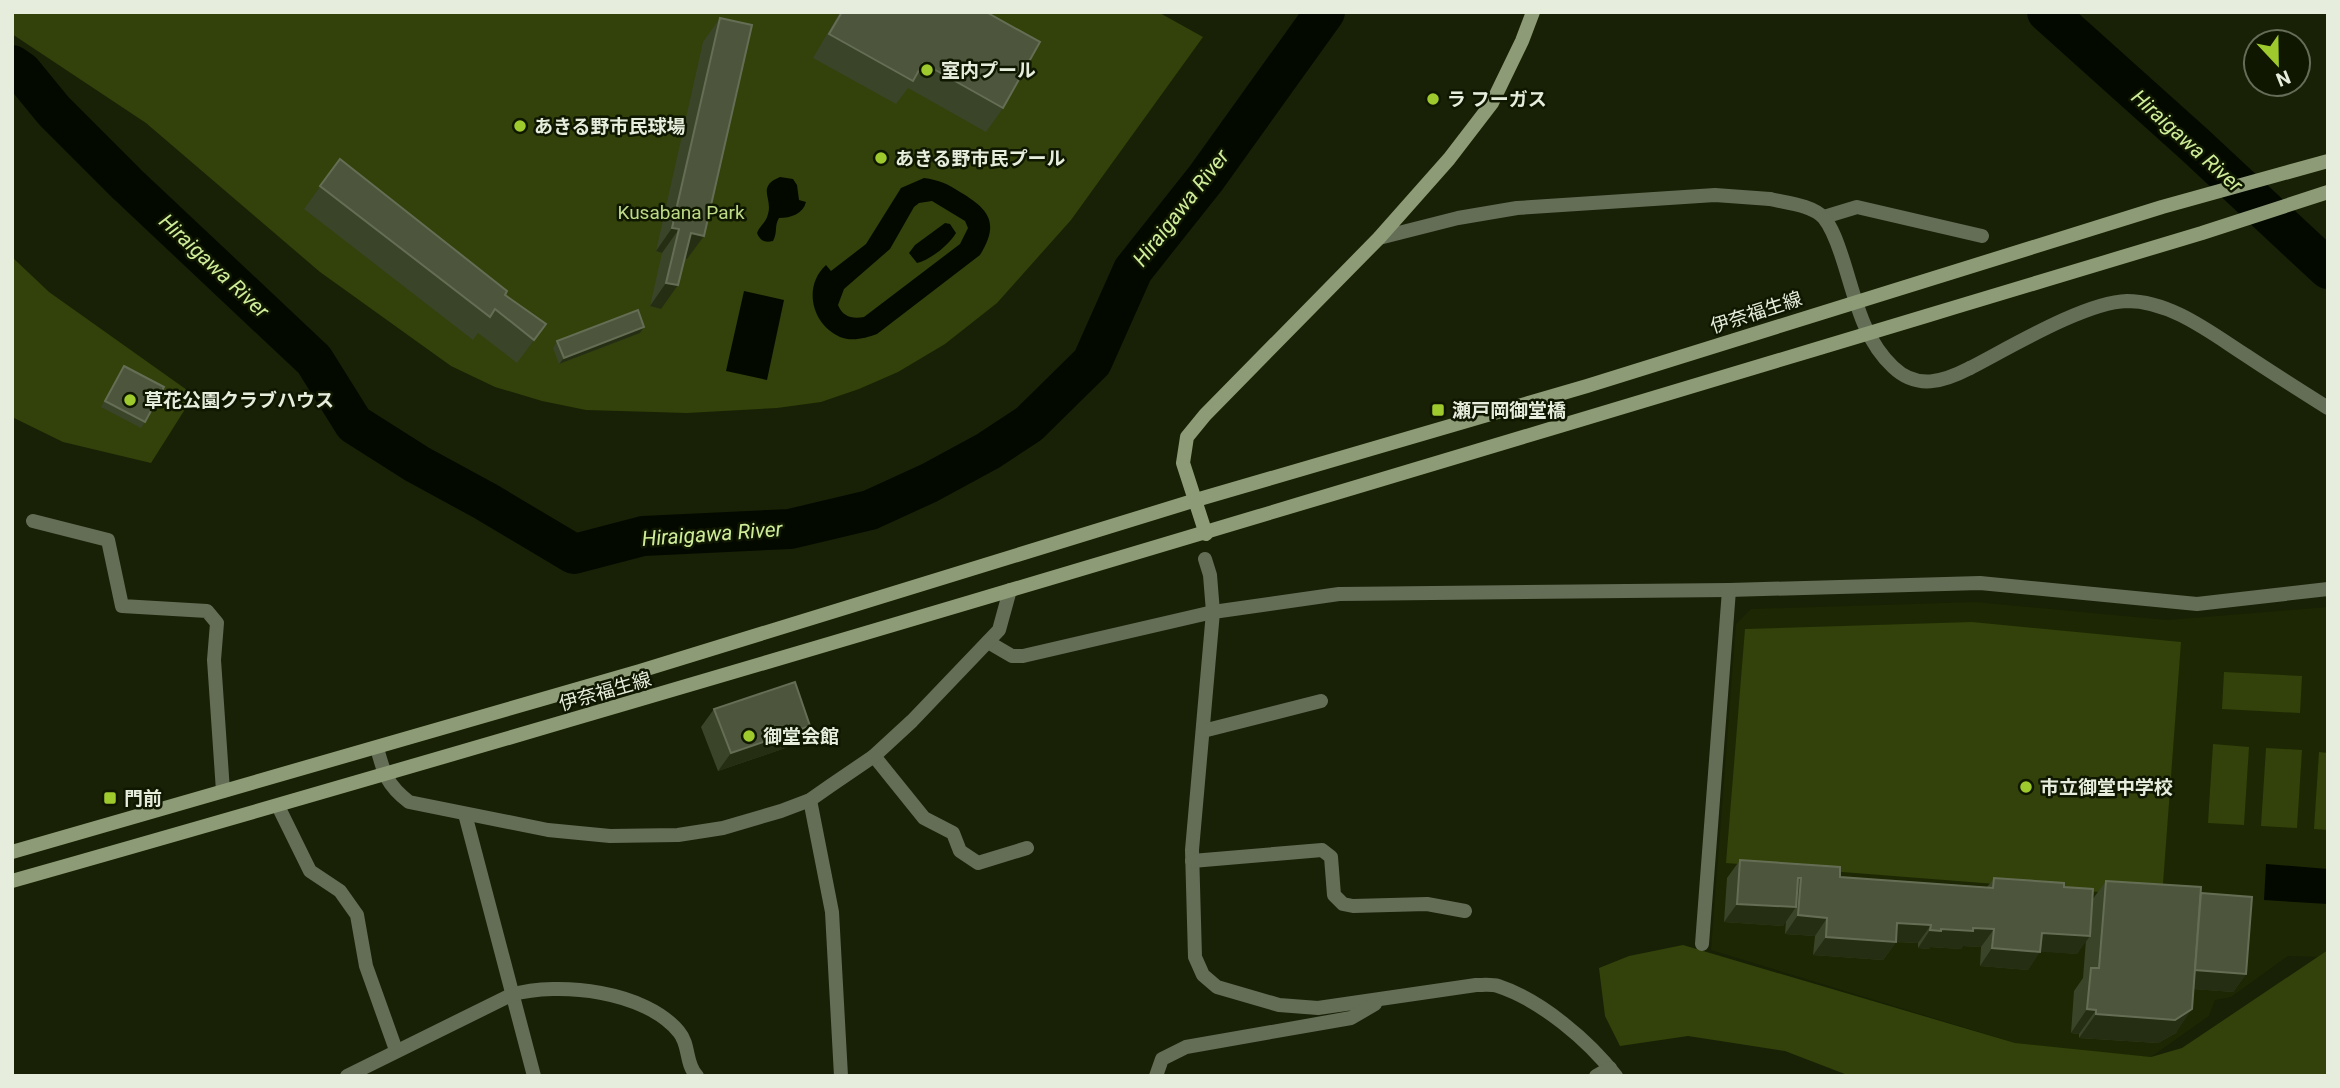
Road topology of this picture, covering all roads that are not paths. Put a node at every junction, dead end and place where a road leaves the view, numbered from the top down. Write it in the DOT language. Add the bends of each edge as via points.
graph roads {
  1 [pos="1533,12"];
  2 [pos="2328,161"];
  3 [pos="2328,192"];
  4 [pos="1824,217"];
  5 [pos="1982,236"];
  6 [pos="1379,238"];
  7 [pos="1856,300"];
  8 [pos="1867,333"];
  9 [pos="2328,408"];
  10 [pos="1196,500"];
  11 [pos="33,520"];
  12 [pos="1206,534"];
  13 [pos="1205,559"];
  14 [pos="2328,589"];
  15 [pos="1010,590"];
  16 [pos="1729,590"];
  17 [pos="1213,612"];
  18 [pos="988,642"];
  19 [pos="1321,701"];
  20 [pos="1203,731"];
  21 [pos="377,748"];
  22 [pos="874,756"];
  23 [pos="384,776"];
  24 [pos="223,791"];
  25 [pos="810,800"];
  26 [pos="278,806"];
  27 [pos="465,814"];
  28 [pos="1027,848"];
  29 [pos="12,852"];
  30 [pos="1192,861"];
  31 [pos="12,881"];
  32 [pos="1465,911"];
  33 [pos="1702,944"];
  34 [pos="511,995"];
  35 [pos="1383,999"];
  36 [pos="396,1050"];
  37 [pos="375,1069"];
  38 [pos="1613,1072"];
  39 [pos="346,1076"];
  40 [pos="534,1076"];
  41 [pos="697,1076"];
  42 [pos="841,1076"];
  43 [pos="1156,1076"];
  44 [pos="1596,1076"];
  1 -- 6 [label="main road" via="1492,103"];
  2 -- 7 [label="main road, 伊奈福生線"];
  3 -- 8 [label="main road, 伊奈福生線"];
  4 -- 5 [label="street" via="1857,207"];
  4 -- 6 [label="street" via="1770,200 1715,195 1517,208"];
  4 -- 7 [label="street"];
  6 -- 10 [label="main road" via="1187,438 1183,463"];
  7 -- 8 [label="street"];
  7 -- 10 [label="main road, 伊奈福生線" via="1587,386"];
  8 -- 9 [label="street" via="1901,375 1918,383 1936,382 2096,308 2126,301 2151,304 2200,326"];
  8 -- 12 [label="main road, 伊奈福生線"];
  10 -- 12 [label="main road"];
  10 -- 21 [label="main road, 伊奈福生線"];
  11 -- 24 [label="street" via="108,540 122,606 207,611 218,623 214,660"];
  12 -- 15 [label="main road, 伊奈福生線"];
  13 -- 17 [label="street"];
  14 -- 16 [label="street" via="2197,604 1980,583"];
  15 -- 18 [label="street" via="1003,622"];
  15 -- 23 [label="main road, 伊奈福生線"];
  16 -- 17 [label="street" via="1339,594"];
  16 -- 33 [label="street"];
  17 -- 18 [label="street" via="1023,656 1012,656"];
  17 -- 20 [label="street"];
  18 -- 22 [label="street"];
  19 -- 20 [label="street"];
  20 -- 30 [label="street"];
  21 -- 23 [label="street"];
  21 -- 24 [label="main road, 伊奈福生線"];
  22 -- 25 [label="street"];
  22 -- 28 [label="street" via="924,818 953,833 960,851 978,863"];
  23 -- 26 [label="main road, 伊奈福生線"];
  23 -- 27 [label="street" via="409,802"];
  24 -- 29 [label="main road, 伊奈福生線"];
  25 -- 27 [label="street" via="723,828 678,835 610,836 548,830"];
  25 -- 42 [label="street" via="832,912"];
  26 -- 31 [label="main road, 伊奈福生線"];
  26 -- 36 [label="street" via="310,872 340,891 356,915 366,966"];
  27 -- 34 [label="street"];
  30 -- 32 [label="street" via="1322,850 1331,857 1334,895 1343,904 1427,904"];
  30 -- 35 [label="street" via="1195,957 1203,975 1217,987 1279,1005 1318,1008"];
  34 -- 36 [label="street"];
  34 -- 40 [label="street"];
  34 -- 41 [label="street" via="566,990 631,1001 677,1029"];
  35 -- 38 [label="street" via="1496,985 1533,1003 1588,1044"];
  35 -- 43 [label="street" via="1351,1018 1186,1047 1162,1059"];
  36 -- 37 [label="street"];
  37 -- 39 [label="street"];
  38 -- 44 [label="street"];
}
